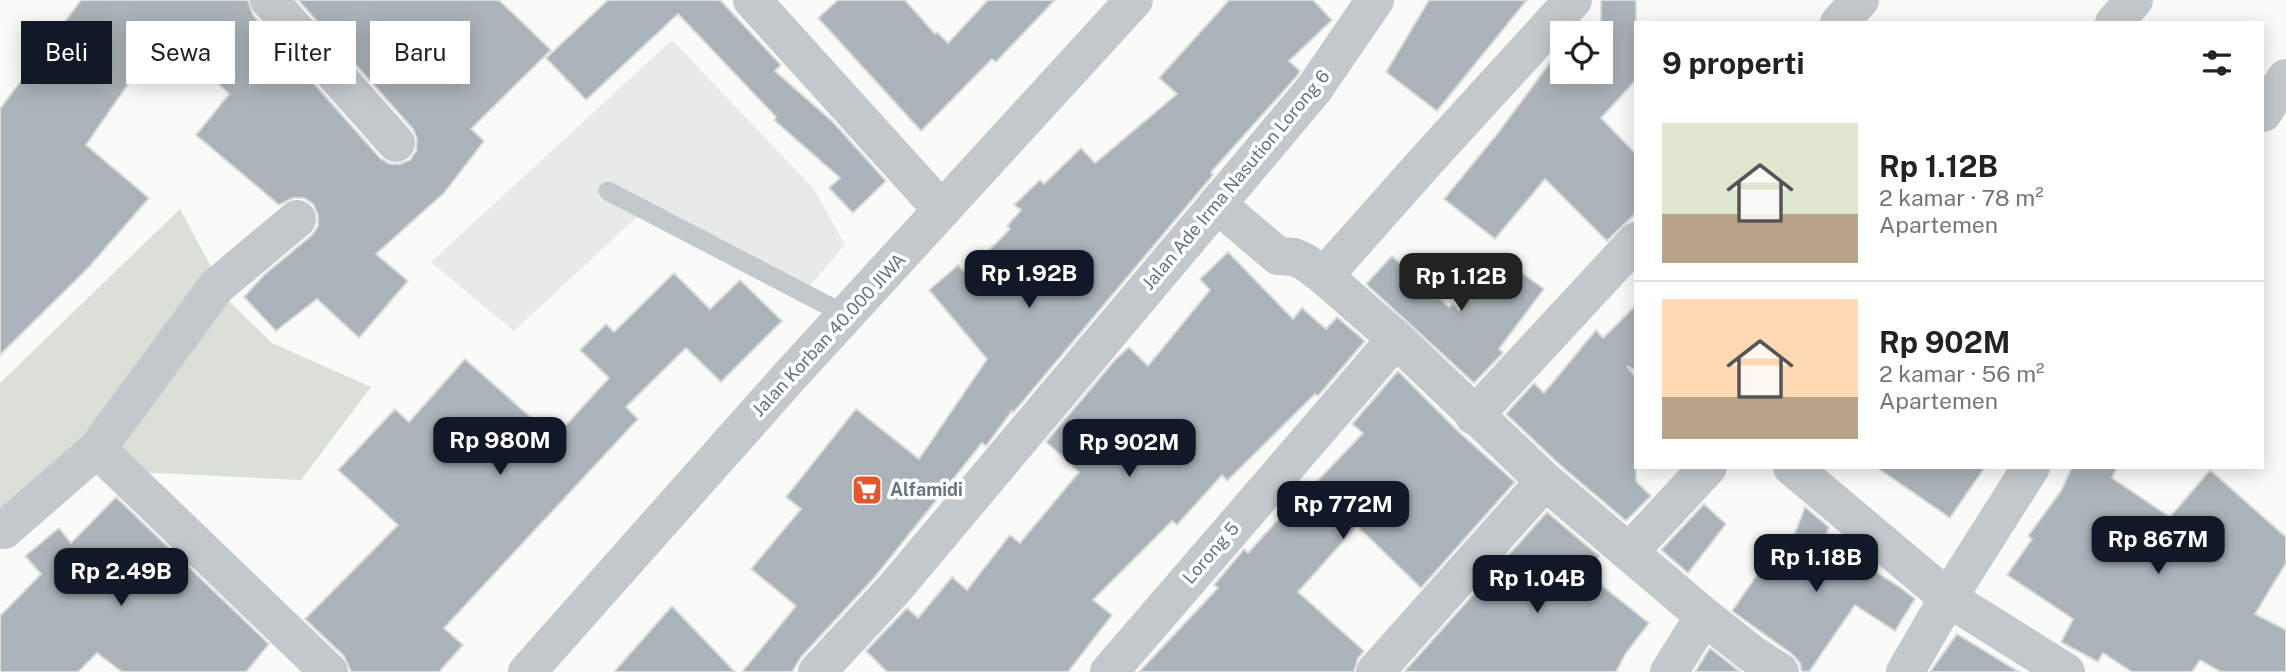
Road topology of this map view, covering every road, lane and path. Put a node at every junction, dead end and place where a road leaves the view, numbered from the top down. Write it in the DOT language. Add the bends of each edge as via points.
graph roads {
  1 [pos="269,0"];
  2 [pos="752,0"];
  3 [pos="1134,0"];
  4 [pos="1375,0"];
  5 [pos="1573,0"];
  6 [pos="1860,0"];
  7 [pos="2134,0"];
  8 [pos="1841,21"];
  9 [pos="2117,21"];
  10 [pos="396,143"];
  11 [pos="608,191"];
  12 [pos="1217,204"];
  13 [pos="942,210"];
  14 [pos="298,219"];
  15 [pos="1634,243"];
  16 [pos="1324,276"];
  17 [pos="846,316"];
  18 [pos="1396,339"];
  19 [pos="1474,416"];
  20 [pos="97,449"];
  21 [pos="1706,469"];
  22 [pos="1794,469"];
  23 [pos="2030,469"];
  24 [pos="1545,481"];
  25 [pos="4,530"];
  26 [pos="1629,552"];
  27 [pos="1948,598"];
  28 [pos="1704,616"];
  29 [pos="329,672"];
  30 [pos="527,672"];
  31 [pos="817,672"];
  32 [pos="1109,672"];
  33 [pos="1375,672"];
  34 [pos="1669,672"];
  35 [pos="1780,672"];
  36 [pos="1905,672"];
  37 [pos="2066,672"];
  1 -- 10 [label="street"];
  2 -- 13 [label="street"];
  3 -- 13 [label="street, Jalan Korban 40.000 JIWA"];
  4 -- 12 [label="street, Jalan Ade Irma Nasution Lorong 6" via="1314,89"];
  5 -- 16 [label="street"];
  6 -- 8 [label="street"];
  7 -- 9 [label="street"];
  11 -- 17 [label="lane"];
  12 -- 16 [label="street" via="1278,256 1294,257"];
  12 -- 31 [label="street, Jalan Ade Irma Nasution Lorong 6" via="894,589"];
  13 -- 17 [label="street, Jalan Korban 40.000 JIWA"];
  14 -- 20 [label="street" via="216,287"];
  15 -- 19 [label="street"];
  16 -- 18 [label="street"];
  17 -- 30 [label="street, Jalan Korban 40.000 JIWA"];
  18 -- 19 [label="street"];
  18 -- 32 [label="street, Lorong 5"];
  19 -- 24 [label="street"];
  20 -- 25 [label="street"];
  20 -- 29 [label="street"];
  21 -- 26 [label="street"];
  22 -- 27 [label="street"];
  23 -- 27 [label="street"];
  24 -- 26 [label="street"];
  24 -- 33 [label="street"];
  26 -- 28 [label="street"];
  27 -- 36 [label="street"];
  27 -- 37 [label="street"];
  28 -- 34 [label="street"];
  28 -- 35 [label="street"];
}
